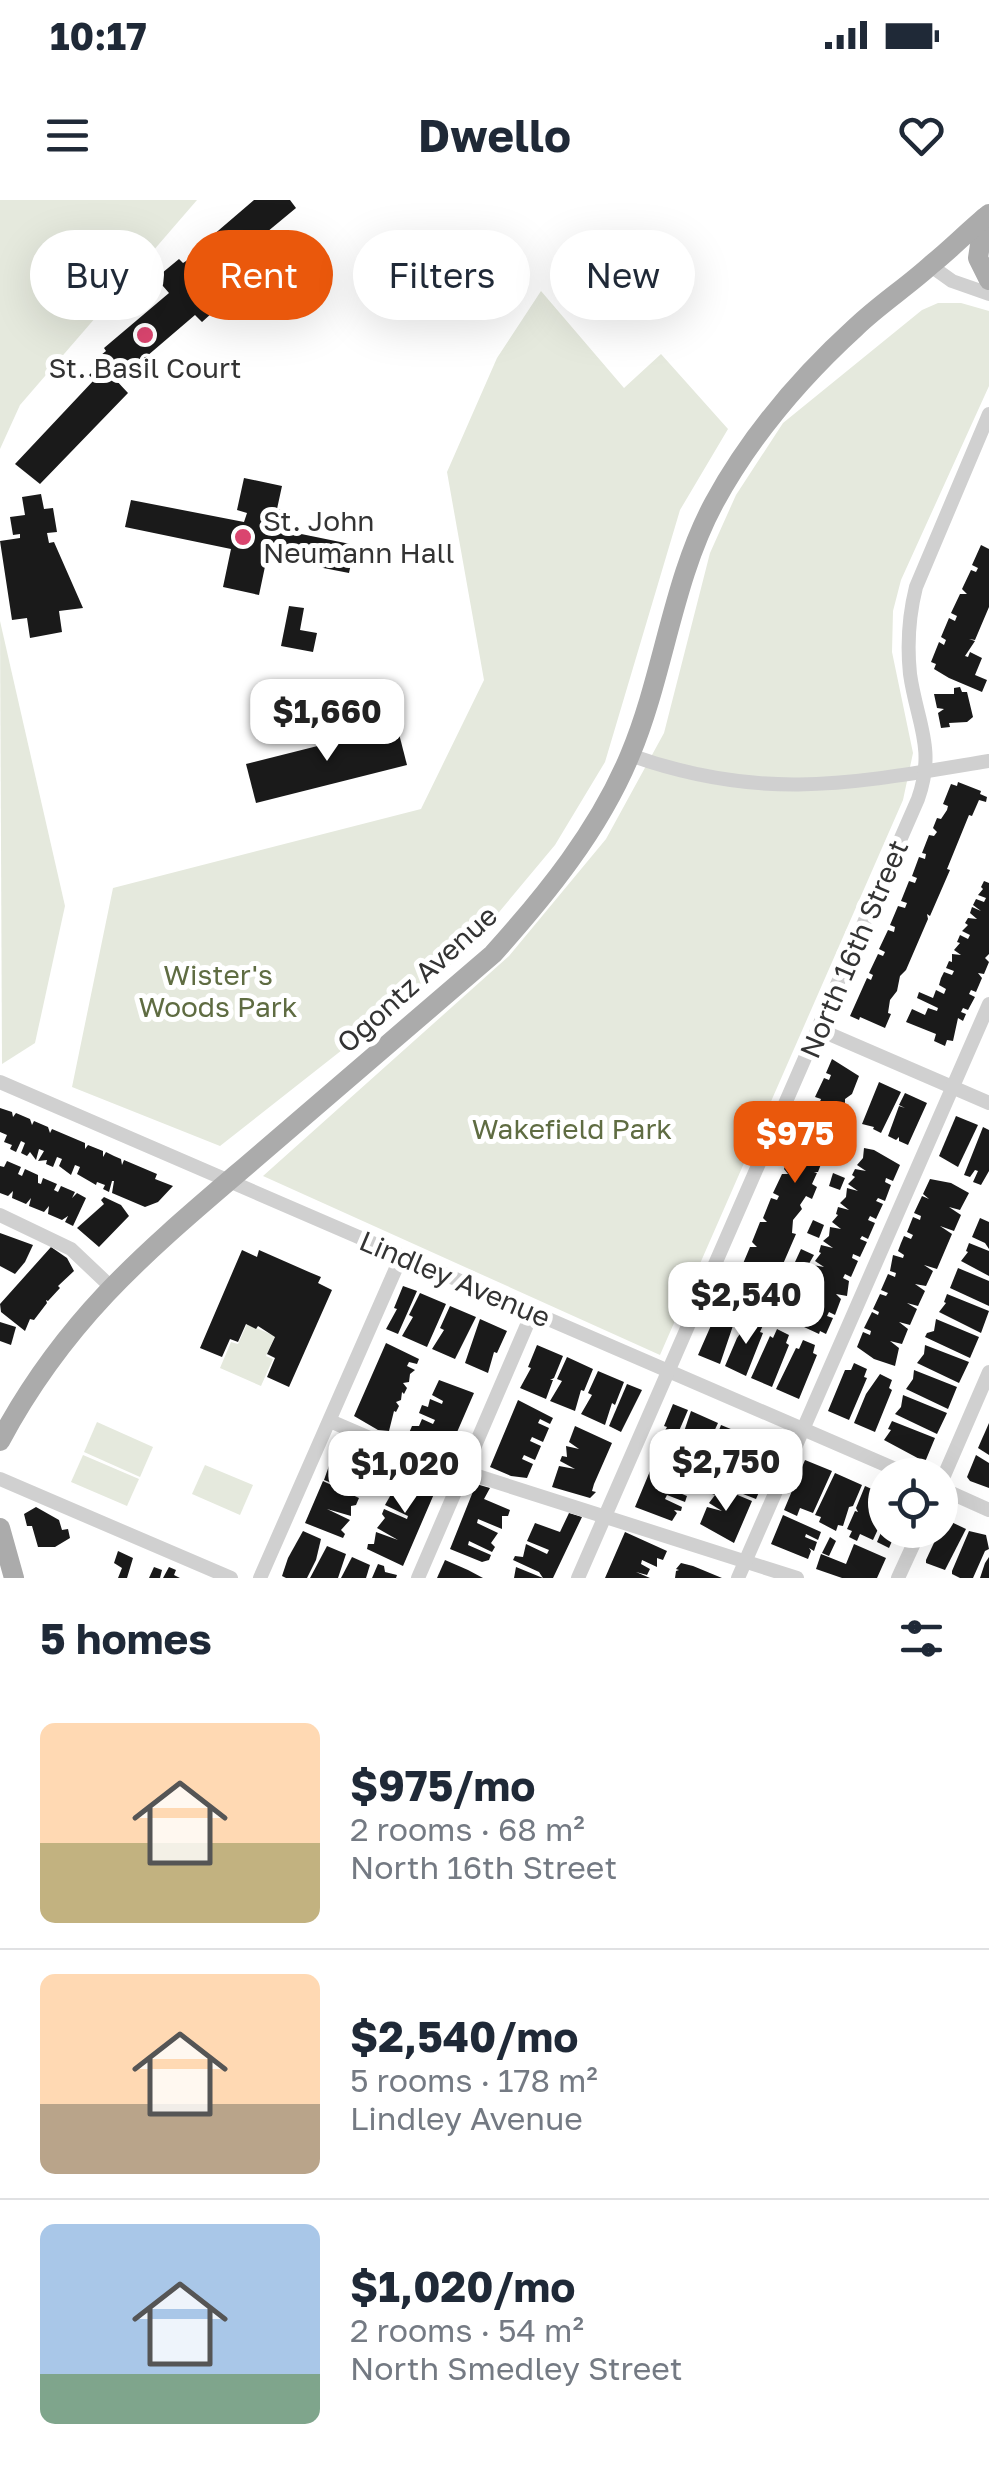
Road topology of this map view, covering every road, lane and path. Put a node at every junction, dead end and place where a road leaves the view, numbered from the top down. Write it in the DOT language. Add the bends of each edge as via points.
graph roads {
  1 [pos="986,216"];
  2 [pos="931,266"];
  3 [pos="989,280"];
  4 [pos="989,294"];
  5 [pos="989,414"];
  6 [pos="630,755"];
  7 [pos="989,761"];
  8 [pos="926,772"];
  9 [pos="989,1004"];
  10 [pos="820,1030"];
  11 [pos="0,1082"];
  12 [pos="953,1087"];
  13 [pos="989,1103"];
  14 [pos="229,1181"];
  15 [pos="0,1215"];
  16 [pos="401,1257"];
  17 [pos="110,1286"];
  18 [pos="533,1312"];
  19 [pos="668,1372"];
  20 [pos="989,1372"];
  21 [pos="330,1421"];
  22 [pos="803,1429"];
  23 [pos="0,1441"];
  24 [pos="870,1458"];
  25 [pos="952,1458"];
  26 [pos="464,1472"];
  27 [pos="0,1479"];
  28 [pos="958,1495"];
  29 [pos="989,1510"];
  30 [pos="605,1517"];
  31 [pos="0,1528"];
  32 [pos="912,1548"];
  33 [pos="746,1562"];
  34 [pos="14,1578"];
  35 [pos="231,1578"];
  36 [pos="260,1578"];
  37 [pos="418,1578"];
  38 [pos="578,1578"];
  39 [pos="738,1578"];
  40 [pos="798,1578"];
  41 [pos="898,1578"];
  1 -- 2 [label="main road, Ogontz Avenue"];
  1 -- 3 [label="main road" via="978,258"];
  2 -- 4 [label="street"];
  2 -- 6 [label="main road, Ogontz Avenue" via="856,326 748,444 682,580"];
  5 -- 8 [label="street, North 16th Street" via="911,608 910,675"];
  6 -- 8 [label="street" via="766,785 847,784"];
  6 -- 14 [label="main road, Ogontz Avenue" via="569,862 493,954"];
  7 -- 8 [label="street"];
  8 -- 10 [label="street, North 16th Street"];
  9 -- 12 [label="street"];
  10 -- 12 [label="street"];
  10 -- 19 [label="street, North 16th Street"];
  11 -- 14 [label="street, Lindley Avenue"];
  12 -- 13 [label="street"];
  12 -- 22 [label="street"];
  14 -- 16 [label="street, Lindley Avenue"];
  14 -- 17 [label="main road, Ogontz Avenue"];
  15 -- 17 [label="street" via="71,1249"];
  16 -- 18 [label="street, Lindley Avenue"];
  16 -- 21 [label="street"];
  17 -- 23 [label="main road, Ogontz Avenue" via="48,1362"];
  18 -- 19 [label="street, Lindley Avenue"];
  18 -- 26 [label="street"];
  19 -- 22 [label="street, Lindley Avenue"];
  19 -- 30 [label="street, North 16th Street"];
  20 -- 25 [label="street"];
  21 -- 26 [label="street"];
  21 -- 36 [label="street"];
  22 -- 24 [label="street, Lindley Avenue"];
  22 -- 33 [label="street"];
  26 -- 30 [label="street"];
  26 -- 37 [label="street"];
  27 -- 35 [label="street"];
  28 -- 29 [label="street"];
  30 -- 33 [label="street"];
  30 -- 38 [label="street, North 16th Street"];
  31 -- 34 [label="main road"];
  32 -- 41 [label="street"];
  33 -- 39 [label="street"];
  33 -- 40 [label="street"];
}
